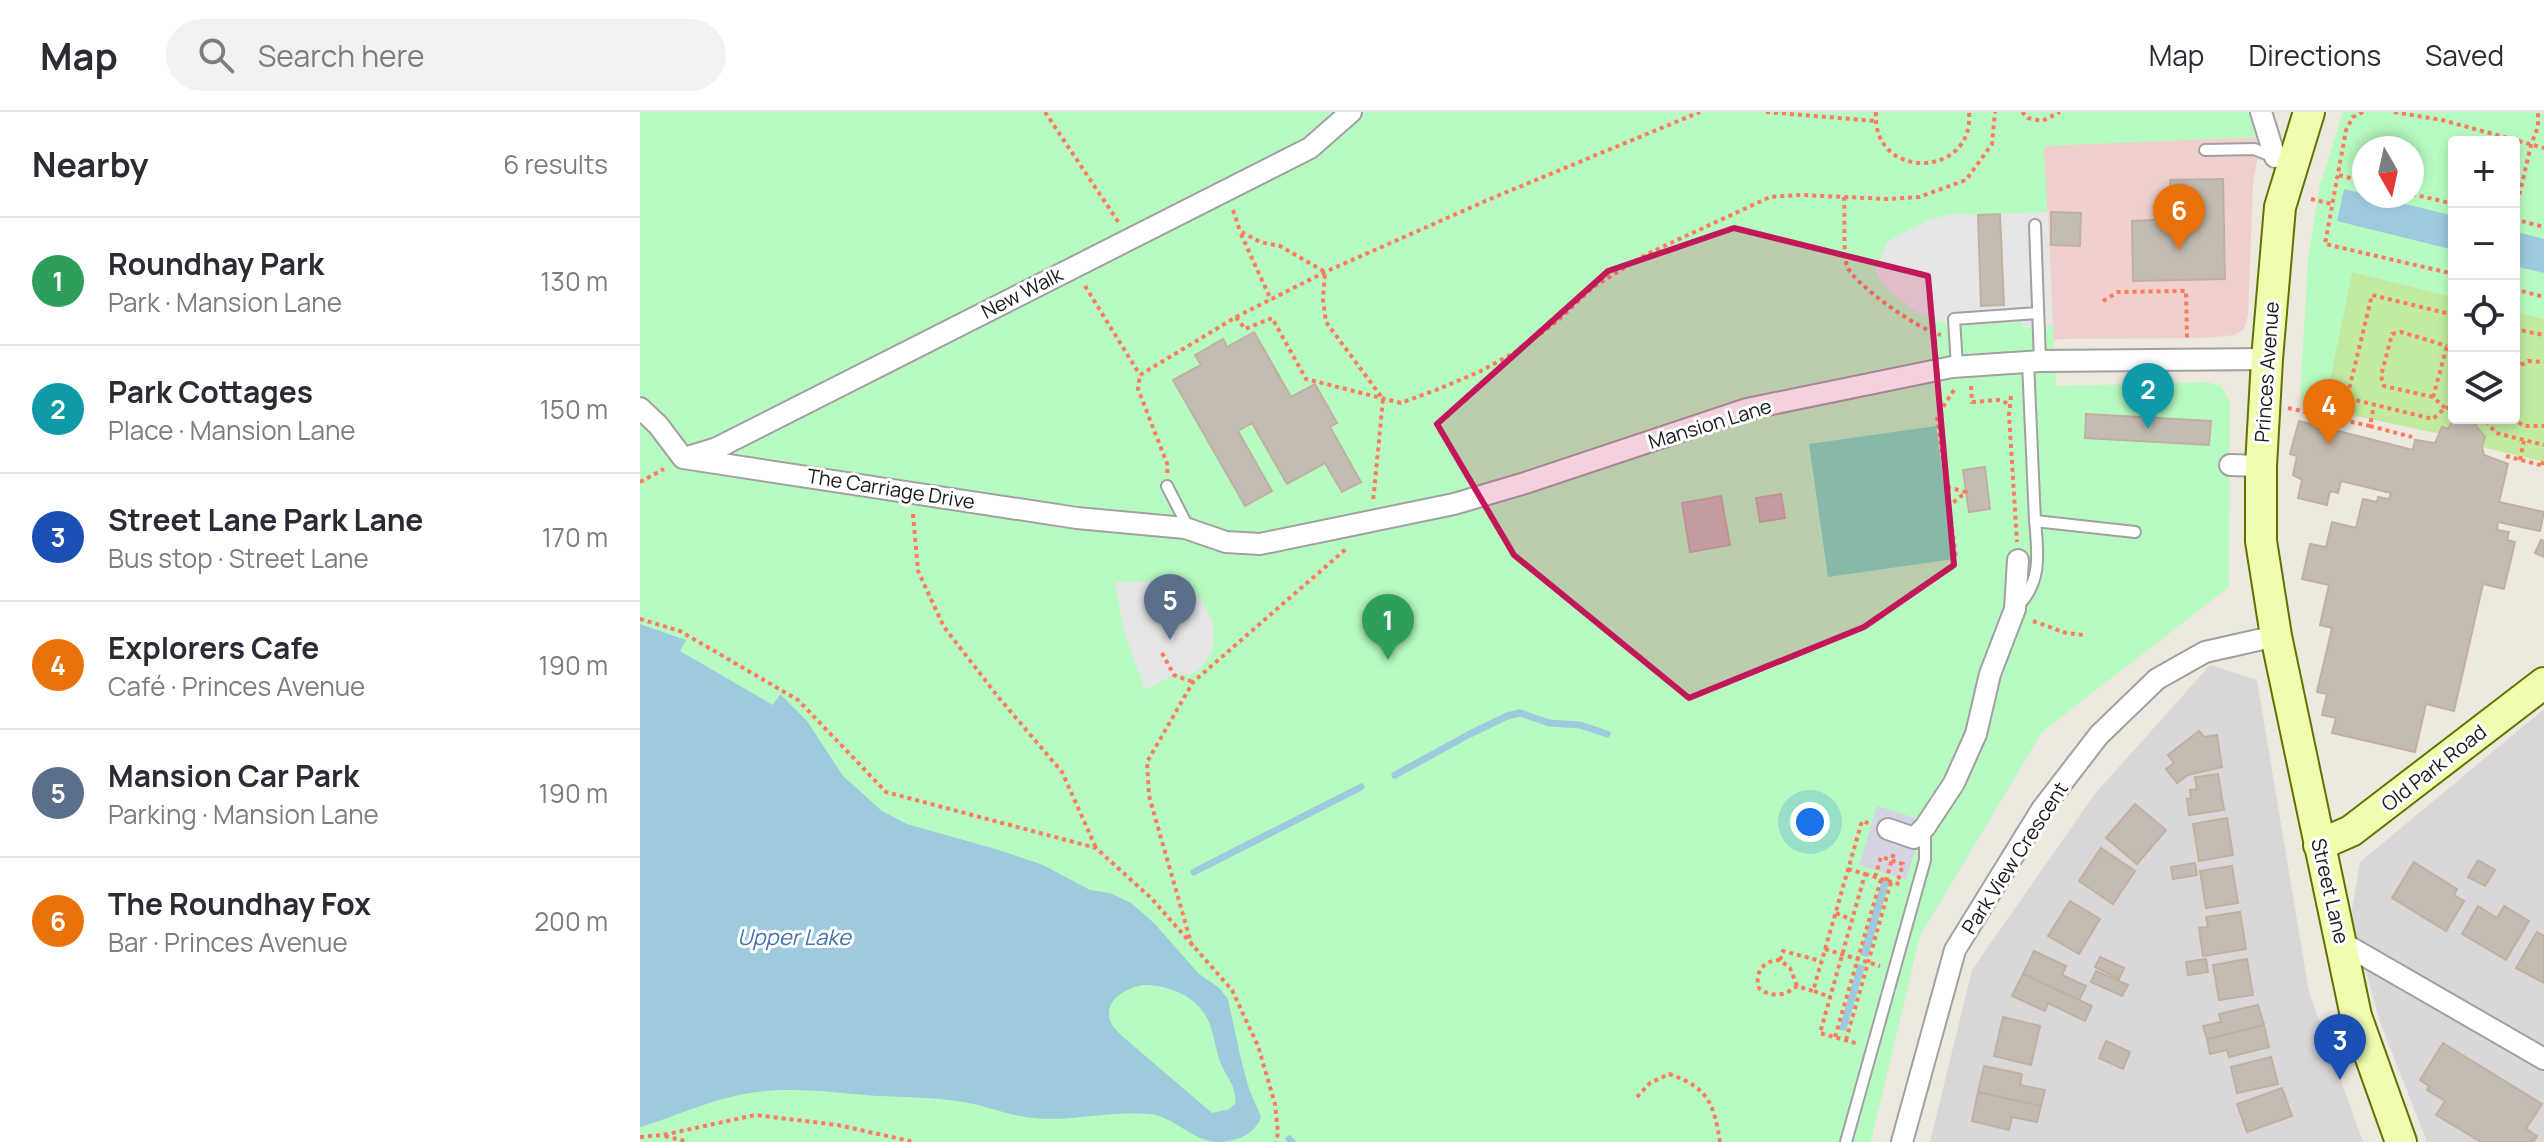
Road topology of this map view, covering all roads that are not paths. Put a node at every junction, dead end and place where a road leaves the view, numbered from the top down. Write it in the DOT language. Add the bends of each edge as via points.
graph roads {
  1 [pos="1351,112"];
  2 [pos="2261,112"];
  3 [pos="2309,112"];
  4 [pos="2205,150"];
  5 [pos="2284,161"];
  6 [pos="2035,225"];
  7 [pos="2038,313"];
  8 [pos="2267,359"];
  9 [pos="2034,361"];
  10 [pos="1959,366"];
  11 [pos="640,408"];
  12 [pos="683,458"];
  13 [pos="2230,465"];
  14 [pos="2261,466"];
  15 [pos="1167,486"];
  16 [pos="2035,521"];
  17 [pos="1165,526"];
  18 [pos="1189,529"];
  19 [pos="2135,532"];
  20 [pos="2018,560"];
  21 [pos="2015,609"];
  22 [pos="2276,636"];
  23 [pos="2544,683"];
  24 [pos="1925,827"];
  25 [pos="1894,831"];
  26 [pos="2319,845"];
  27 [pos="2341,942"];
  28 [pos="2544,1059"];
  29 [pos="1846,1142"];
  30 [pos="1902,1142"];
  31 [pos="2401,1142"];
  1 -- 12 [label="street, New Walk" via="1310,148 717,448"];
  2 -- 5 [label="street"];
  3 -- 5 [label="street, Princes Avenue"];
  4 -- 5 [label="lane" via="2254,149"];
  5 -- 8 [label="street, Princes Avenue"];
  6 -- 7 [label="lane"];
  7 -- 9 [label="lane"];
  7 -- 10 [label="lane" via="1954,319"];
  8 -- 9 [label="street, Mansion Lane"];
  8 -- 14 [label="street, Princes Avenue"];
  9 -- 10 [label="street, Mansion Lane"];
  9 -- 16 [label="lane"];
  10 -- 18 [label="street, Mansion Lane" via="1747,409 1454,504 1260,544 1226,542"];
  11 -- 12 [label="street"];
  12 -- 17 [label="street, The Carriage Drive" via="1077,518"];
  13 -- 14 [label="street"];
  14 -- 22 [label="street, Princes Avenue" via="2261,541"];
  15 -- 18 [label="lane"];
  16 -- 19 [label="lane"];
  16 -- 21 [label="lane" via="2039,560 2032,587"];
  17 -- 18 [label="street, Mansion Lane"];
  20 -- 21 [label="street"];
  21 -- 24 [label="street" via="1966,760"];
  22 -- 26 [label="street, Street Lane"];
  22 -- 30 [label="street, Park View Crescent" via="2205,652 2157,679 2099,735 2042,809 1955,950"];
  23 -- 26 [label="street, Old Park Road" via="2351,831"];
  24 -- 25 [label="street" via="1914,838"];
  24 -- 29 [label="lane" via="1925,860"];
  26 -- 27 [label="street, Street Lane"];
  27 -- 28 [label="street"];
  27 -- 31 [label="street, Street Lane" via="2356,1016"];
}
